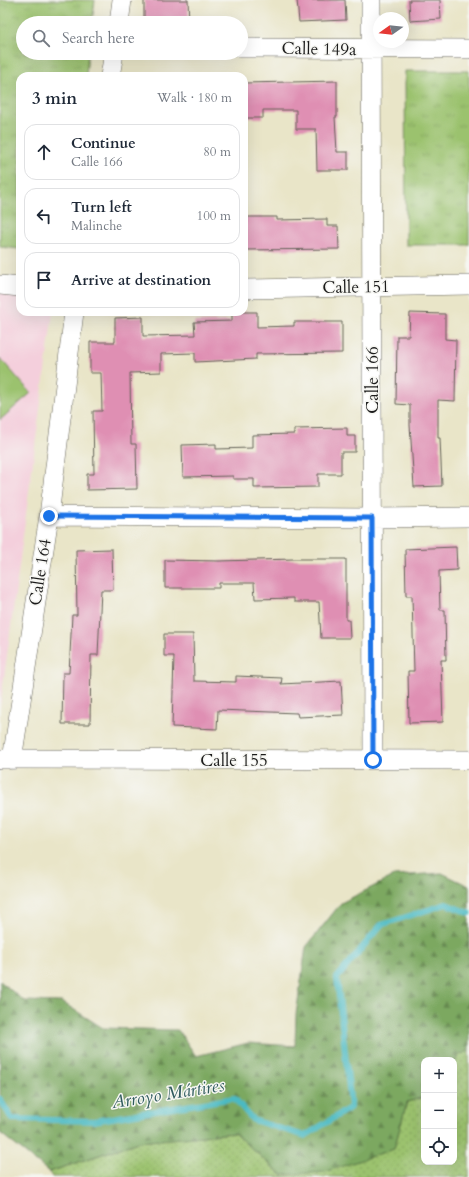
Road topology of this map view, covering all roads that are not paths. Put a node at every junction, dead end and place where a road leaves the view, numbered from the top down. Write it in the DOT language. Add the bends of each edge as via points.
graph roads {
  1 [pos="122,0"];
  2 [pos="371,0"];
  3 [pos="119,16"];
  4 [pos="248,48"];
  5 [pos="469,49"];
  6 [pos="372,50"];
  7 [pos="113,60"];
  8 [pos="111,72"];
  9 [pos="0,285"];
  10 [pos="469,285"];
  11 [pos="371,286"];
  12 [pos="16,287"];
  13 [pos="248,289"];
  14 [pos="74,316"];
  15 [pos="49,516"];
  16 [pos="469,517"];
  17 [pos="372,518"];
  18 [pos="6,759"];
  19 [pos="373,760"];
  20 [pos="469,760"];
  1 -- 3 [label="street"];
  2 -- 6 [label="street, Calle 166"];
  4 -- 6 [label="street, Calle 149a"];
  5 -- 6 [label="street, Calle 149a"];
  6 -- 11 [label="street, Calle 166"];
  7 -- 8 [label="street"];
  9 -- 12 [label="street"];
  10 -- 11 [label="street, Calle 151"];
  11 -- 13 [label="street, Calle 151"];
  11 -- 17 [label="street, Calle 166"];
  14 -- 15 [label="street, Calle 164"];
  15 -- 17 [label="street"];
  15 -- 18 [label="street, Calle 164"];
  16 -- 17 [label="street"];
  17 -- 19 [label="street, Calle 166"];
  18 -- 19 [label="street, Calle 155"];
  19 -- 20 [label="street, Calle 155"];
}
